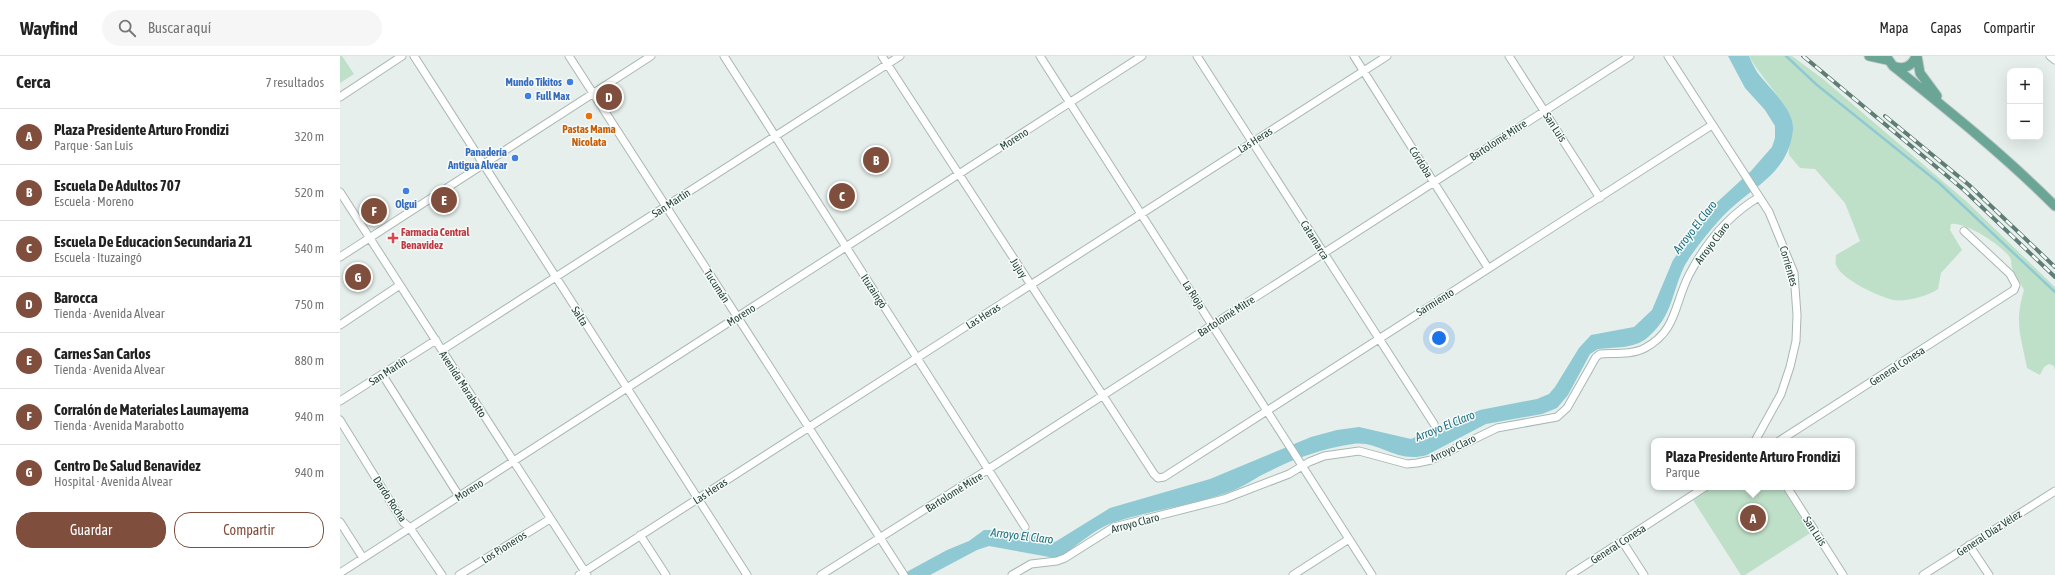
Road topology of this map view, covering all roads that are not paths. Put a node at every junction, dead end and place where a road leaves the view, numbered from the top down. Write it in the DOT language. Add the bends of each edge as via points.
graph roads {
  1 [pos="402,56"];
  2 [pos="414,56"];
  3 [pos="569,56"];
  4 [pos="651,56"];
  5 [pos="724,56"];
  6 [pos="882,56"];
  7 [pos="900,56"];
  8 [pos="1040,56"];
  9 [pos="1142,56"];
  10 [pos="1197,56"];
  11 [pos="1354,56"];
  12 [pos="1387,56"];
  13 [pos="1509,56"];
  14 [pos="1630,56"];
  15 [pos="1668,56"];
  16 [pos="1869,56"];
  17 [pos="1916,56"];
  18 [pos="2050,56"];
  19 [pos="1888,60"];
  20 [pos="2055,60"];
  21 [pos="888,64"];
  22 [pos="1364,71"];
  23 [pos="594,94"];
  24 [pos="340,97"];
  25 [pos="1070,103"];
  26 [pos="1544,111"];
  27 [pos="1954,114"];
  28 [pos="1712,125"];
  29 [pos="775,137"];
  30 [pos="1252,141"];
  31 [pos="484,165"];
  32 [pos="959,174"];
  33 [pos="1434,182"];
  34 [pos="340,192"];
  35 [pos="1758,195"];
  36 [pos="1600,198"];
  37 [pos="2055,206"];
  38 [pos="666,207"];
  39 [pos="1141,213"];
  40 [pos="1964,231"];
  41 [pos="370,238"];
  42 [pos="846,247"];
  43 [pos="1324,254"];
  44 [pos="340,257"];
  45 [pos="1488,268"];
  46 [pos="556,278"];
  47 [pos="400,285"];
  48 [pos="1031,286"];
  49 [pos="737,317"];
  50 [pos="340,324"];
  51 [pos="1213,324"];
  52 [pos="1378,338"];
  53 [pos="436,340"];
  54 [pos="442,350"];
  55 [pos="917,357"];
  56 [pos="382,374"];
  57 [pos="627,389"];
  58 [pos="1102,396"];
  59 [pos="340,402"];
  60 [pos="1268,410"];
  61 [pos="340,420"];
  62 [pos="1434,424"];
  63 [pos="808,427"];
  64 [pos="1757,438"];
  65 [pos="1784,438"];
  66 [pos="514,461"];
  67 [pos="1302,464"];
  68 [pos="987,470"];
  69 [pos="1158,478"];
  70 [pos="1700,490"];
  71 [pos="1789,490"];
  72 [pos="2055,490"];
  73 [pos="459,496"];
  74 [pos="698,499"];
  75 [pos="550,519"];
  76 [pos="340,522"];
  77 [pos="1025,527"];
  78 [pos="410,528"];
  79 [pos="640,535"];
  80 [pos="880,538"];
  81 [pos="1349,539"];
  82 [pos="1622,541"];
  83 [pos="1969,545"];
  84 [pos="363,558"];
  85 [pos="340,573"];
  86 [pos="583,574"];
  87 [pos="442,575"];
  88 [pos="459,575"];
  89 [pos="666,575"];
  90 [pos="747,575"];
  91 [pos="822,575"];
  92 [pos="904,575"];
  93 [pos="1012,575"];
  94 [pos="1292,575"];
  95 [pos="1372,575"];
  96 [pos="1570,575"];
  97 [pos="1644,575"];
  98 [pos="1844,575"];
  99 [pos="1923,575"];
  100 [pos="1989,575"];
  1 -- 24 [label="street"];
  2 -- 31 [label="street, Salta"];
  3 -- 23 [label="street, Tucumán"];
  4 -- 23 [label="street"];
  5 -- 29 [label="street, Ituzaingó"];
  6 -- 21 [label="street, Jujuy"];
  7 -- 21 [label="street, San Martín"];
  8 -- 25 [label="street, La Rioja"];
  9 -- 25 [label="street, Moreno"];
  10 -- 30 [label="street, Catamarca"];
  11 -- 22 [label="street, Córdoba"];
  12 -- 22 [label="street, Las Heras"];
  13 -- 26 [label="street, San Luis"];
  14 -- 26 [label="street, Bartolomé Mitre"];
  15 -- 28 [label="street, Corrientes"];
  16 -- 19 [label="main road"];
  17 -- 19 [label="main road" via="1907,67"];
  17 -- 27 [label="main road" via="1924,80"];
  18 -- 20 [label="street"];
  19 -- 27 [label="main road"];
  21 -- 29 [label="street, San Martín"];
  21 -- 32 [label="street, Jujuy"];
  22 -- 30 [label="street, Las Heras"];
  22 -- 33 [label="street, Córdoba"];
  23 -- 31 [label="street"];
  23 -- 38 [label="street, Tucumán"];
  25 -- 32 [label="street, Moreno"];
  25 -- 39 [label="street, La Rioja"];
  26 -- 33 [label="street, Bartolomé Mitre"];
  26 -- 36 [label="street, San Luis"];
  27 -- 37 [label="main road"];
  28 -- 35 [label="street, Corrientes"];
  28 -- 36 [label="street, Sarmiento"];
  29 -- 38 [label="street, San Martín"];
  29 -- 42 [label="street, Ituzaingó"];
  30 -- 39 [label="street, Las Heras"];
  30 -- 43 [label="street, Catamarca"];
  31 -- 41 [label="street"];
  31 -- 46 [label="street, Salta"];
  32 -- 42 [label="street, Moreno"];
  32 -- 48 [label="street, Jujuy"];
  33 -- 43 [label="street, Bartolomé Mitre"];
  33 -- 45 [label="street, Córdoba"];
  34 -- 41 [label="street, Avenida Marabotto"];
  35 -- 64 [label="street, Corrientes" via="1777,228 1794,273 1797,315 1796,341 1786,380 1772,413"];
  35 -- 67 [label="street, Arroyo Claro" via="1721,228 1693,268 1672,320 1661,337 1639,351 1600,354 1596,357 1563,414 1551,419 1497,428 1436,458 1417,464 1407,464 1359,451 1324,456"];
  36 -- 45 [label="street, Sarmiento"];
  38 -- 46 [label="street, San Martín"];
  38 -- 49 [label="street, Tucumán"];
  39 -- 48 [label="street, Las Heras"];
  39 -- 51 [label="street, La Rioja"];
  40 -- 65 [label="street, General Conesa" via="2010,274 2016,285 2014,290"];
  41 -- 44 [label="street"];
  41 -- 47 [label="street, Avenida Marabotto"];
  42 -- 49 [label="street, Moreno"];
  42 -- 55 [label="street, Ituzaingó"];
  43 -- 51 [label="street, Bartolomé Mitre"];
  43 -- 52 [label="street, Catamarca"];
  45 -- 52 [label="street, Sarmiento"];
  46 -- 54 [label="street, San Martín"];
  46 -- 57 [label="street, Salta"];
  47 -- 50 [label="street"];
  47 -- 53 [label="street, Avenida Marabotto"];
  48 -- 55 [label="street, Las Heras"];
  48 -- 58 [label="street, Jujuy"];
  49 -- 57 [label="street, Moreno"];
  49 -- 63 [label="street, Tucumán"];
  51 -- 58 [label="street, Bartolomé Mitre"];
  51 -- 60 [label="street, La Rioja"];
  52 -- 60 [label="street, Sarmiento"];
  52 -- 62 [label="street, Catamarca"];
  53 -- 54 [label="street, Avenida Marabotto"];
  53 -- 56 [label="street, San Martín"];
  54 -- 66 [label="street, Avenida Marabotto"];
  55 -- 63 [label="street, Las Heras"];
  55 -- 68 [label="street, Ituzaingó"];
  56 -- 59 [label="street, San Martín"];
  56 -- 73 [label="street"];
  57 -- 66 [label="street, Moreno"];
  57 -- 74 [label="street, Salta"];
  58 -- 68 [label="street, Bartolomé Mitre"];
  58 -- 69 [label="street, Jujuy"];
  60 -- 67 [label="street, La Rioja"];
  60 -- 69 [label="street, Sarmiento" via="1164,477"];
  61 -- 78 [label="street, Dardo Rocha" via="403,522"];
  63 -- 74 [label="street, Las Heras"];
  63 -- 80 [label="street, Tucumán"];
  66 -- 73 [label="street, Moreno"];
  66 -- 75 [label="street, Avenida Marabotto"];
  67 -- 81 [label="street, La Rioja"];
  67 -- 93 [label="street, Arroyo Claro" via="1289,474 1224,499 1114,527 1057,561 1031,564"];
  68 -- 77 [label="street, Ituzaingó"];
  68 -- 80 [label="street, Bartolomé Mitre"];
  70 -- 82 [label="street, General Conesa"];
  71 -- 98 [label="street, San Luis"];
  72 -- 83 [label="street, General Díaz Vélez"];
  73 -- 78 [label="street, Moreno"];
  74 -- 79 [label="street, Las Heras"];
  74 -- 90 [label="street, Salta"];
  75 -- 86 [label="street, Avenida Marabotto"];
  75 -- 88 [label="street, Los Pioneros"];
  76 -- 84 [label="street"];
  78 -- 84 [label="street, Moreno"];
  78 -- 87 [label="street, Dardo Rocha"];
  79 -- 86 [label="street, Las Heras"];
  79 -- 89 [label="street"];
  80 -- 91 [label="street, Bartolomé Mitre"];
  80 -- 92 [label="street, Tucumán"];
  81 -- 94 [label="street"];
  81 -- 95 [label="street, La Rioja"];
  82 -- 96 [label="street, General Conesa"];
  82 -- 97 [label="street"];
  83 -- 99 [label="street, General Díaz Vélez"];
  83 -- 100 [label="street"];
  84 -- 85 [label="street, Moreno"];
}
